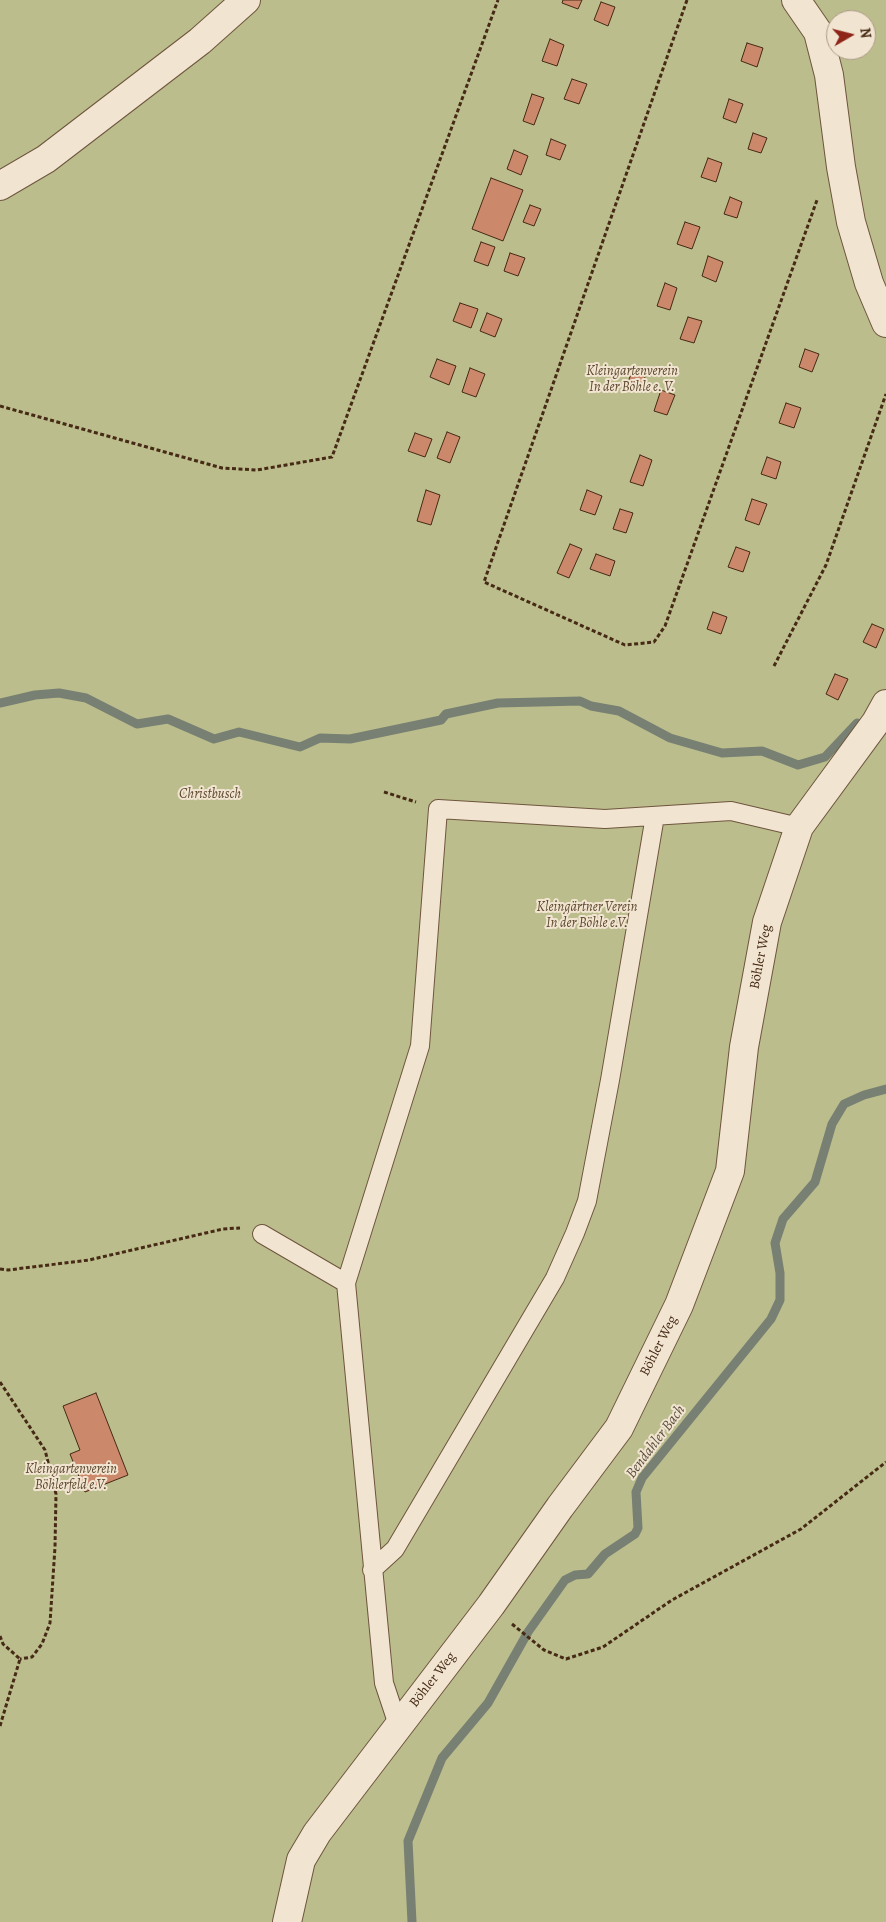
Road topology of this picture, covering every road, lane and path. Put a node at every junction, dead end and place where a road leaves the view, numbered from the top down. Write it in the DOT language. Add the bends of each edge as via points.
graph roads {
  1 [pos="246,0"];
  2 [pos="498,0"];
  3 [pos="687,0"];
  4 [pos="796,0"];
  5 [pos="841,167"];
  6 [pos="0,186"];
  7 [pos="886,324"];
  8 [pos="886,394"];
  9 [pos="0,406"];
  10 [pos="774,666"];
  11 [pos="886,704"];
  12 [pos="384,792"];
  13 [pos="438,809"];
  14 [pos="655,816"];
  15 [pos="799,827"];
  16 [pos="262,1234"];
  17 [pos="0,1269"];
  18 [pos="346,1283"];
  19 [pos="0,1382"];
  20 [pos="886,1462"];
  21 [pos="372,1570"];
  22 [pos="518,1629"];
  23 [pos="0,1636"];
  24 [pos="20,1660"];
  25 [pos="398,1725"];
  26 [pos="0,1726"];
  27 [pos="287,1922"];
  1 -- 6 [label="street" via="200,41 46,159"];
  2 -- 9 [label="path" via="332,457 257,470 222,468"];
  3 -- 5 [label="path" via="484,582 625,645 654,642 665,626 818,199"];
  4 -- 5 [label="street" via="818,32 828,74"];
  5 -- 7 [label="street" via="851,222 869,283"];
  8 -- 10 [label="path" via="826,565"];
  11 -- 15 [label="street, Böhler Weg"];
  12 -- 13 [label="path"];
  13 -- 14 [label="lane" via="605,820"];
  13 -- 18 [label="lane" via="420,1046"];
  14 -- 15 [label="lane" via="731,811"];
  14 -- 21 [label="lane" via="610,1080 581,1217 555,1278 524,1332 395,1549"];
  15 -- 25 [label="street, Böhler Weg" via="767,922 744,1047 730,1171 679,1305 619,1428 491,1605"];
  16 -- 17 [label="path" via="240,1228 223,1229 89,1260"];
  16 -- 18 [label="lane"];
  18 -- 21 [label="lane"];
  19 -- 24 [label="path" via="45,1450 56,1494 50,1623 42,1644 32,1657"];
  20 -- 22 [label="path" via="800,1529 672,1600 603,1647 566,1659 552,1654"];
  21 -- 25 [label="lane" via="384,1683"];
  23 -- 24 [label="path" via="3,1644"];
  24 -- 26 [label="path"];
  25 -- 27 [label="street, Böhler Weg" via="317,1833 301,1860"];
}
